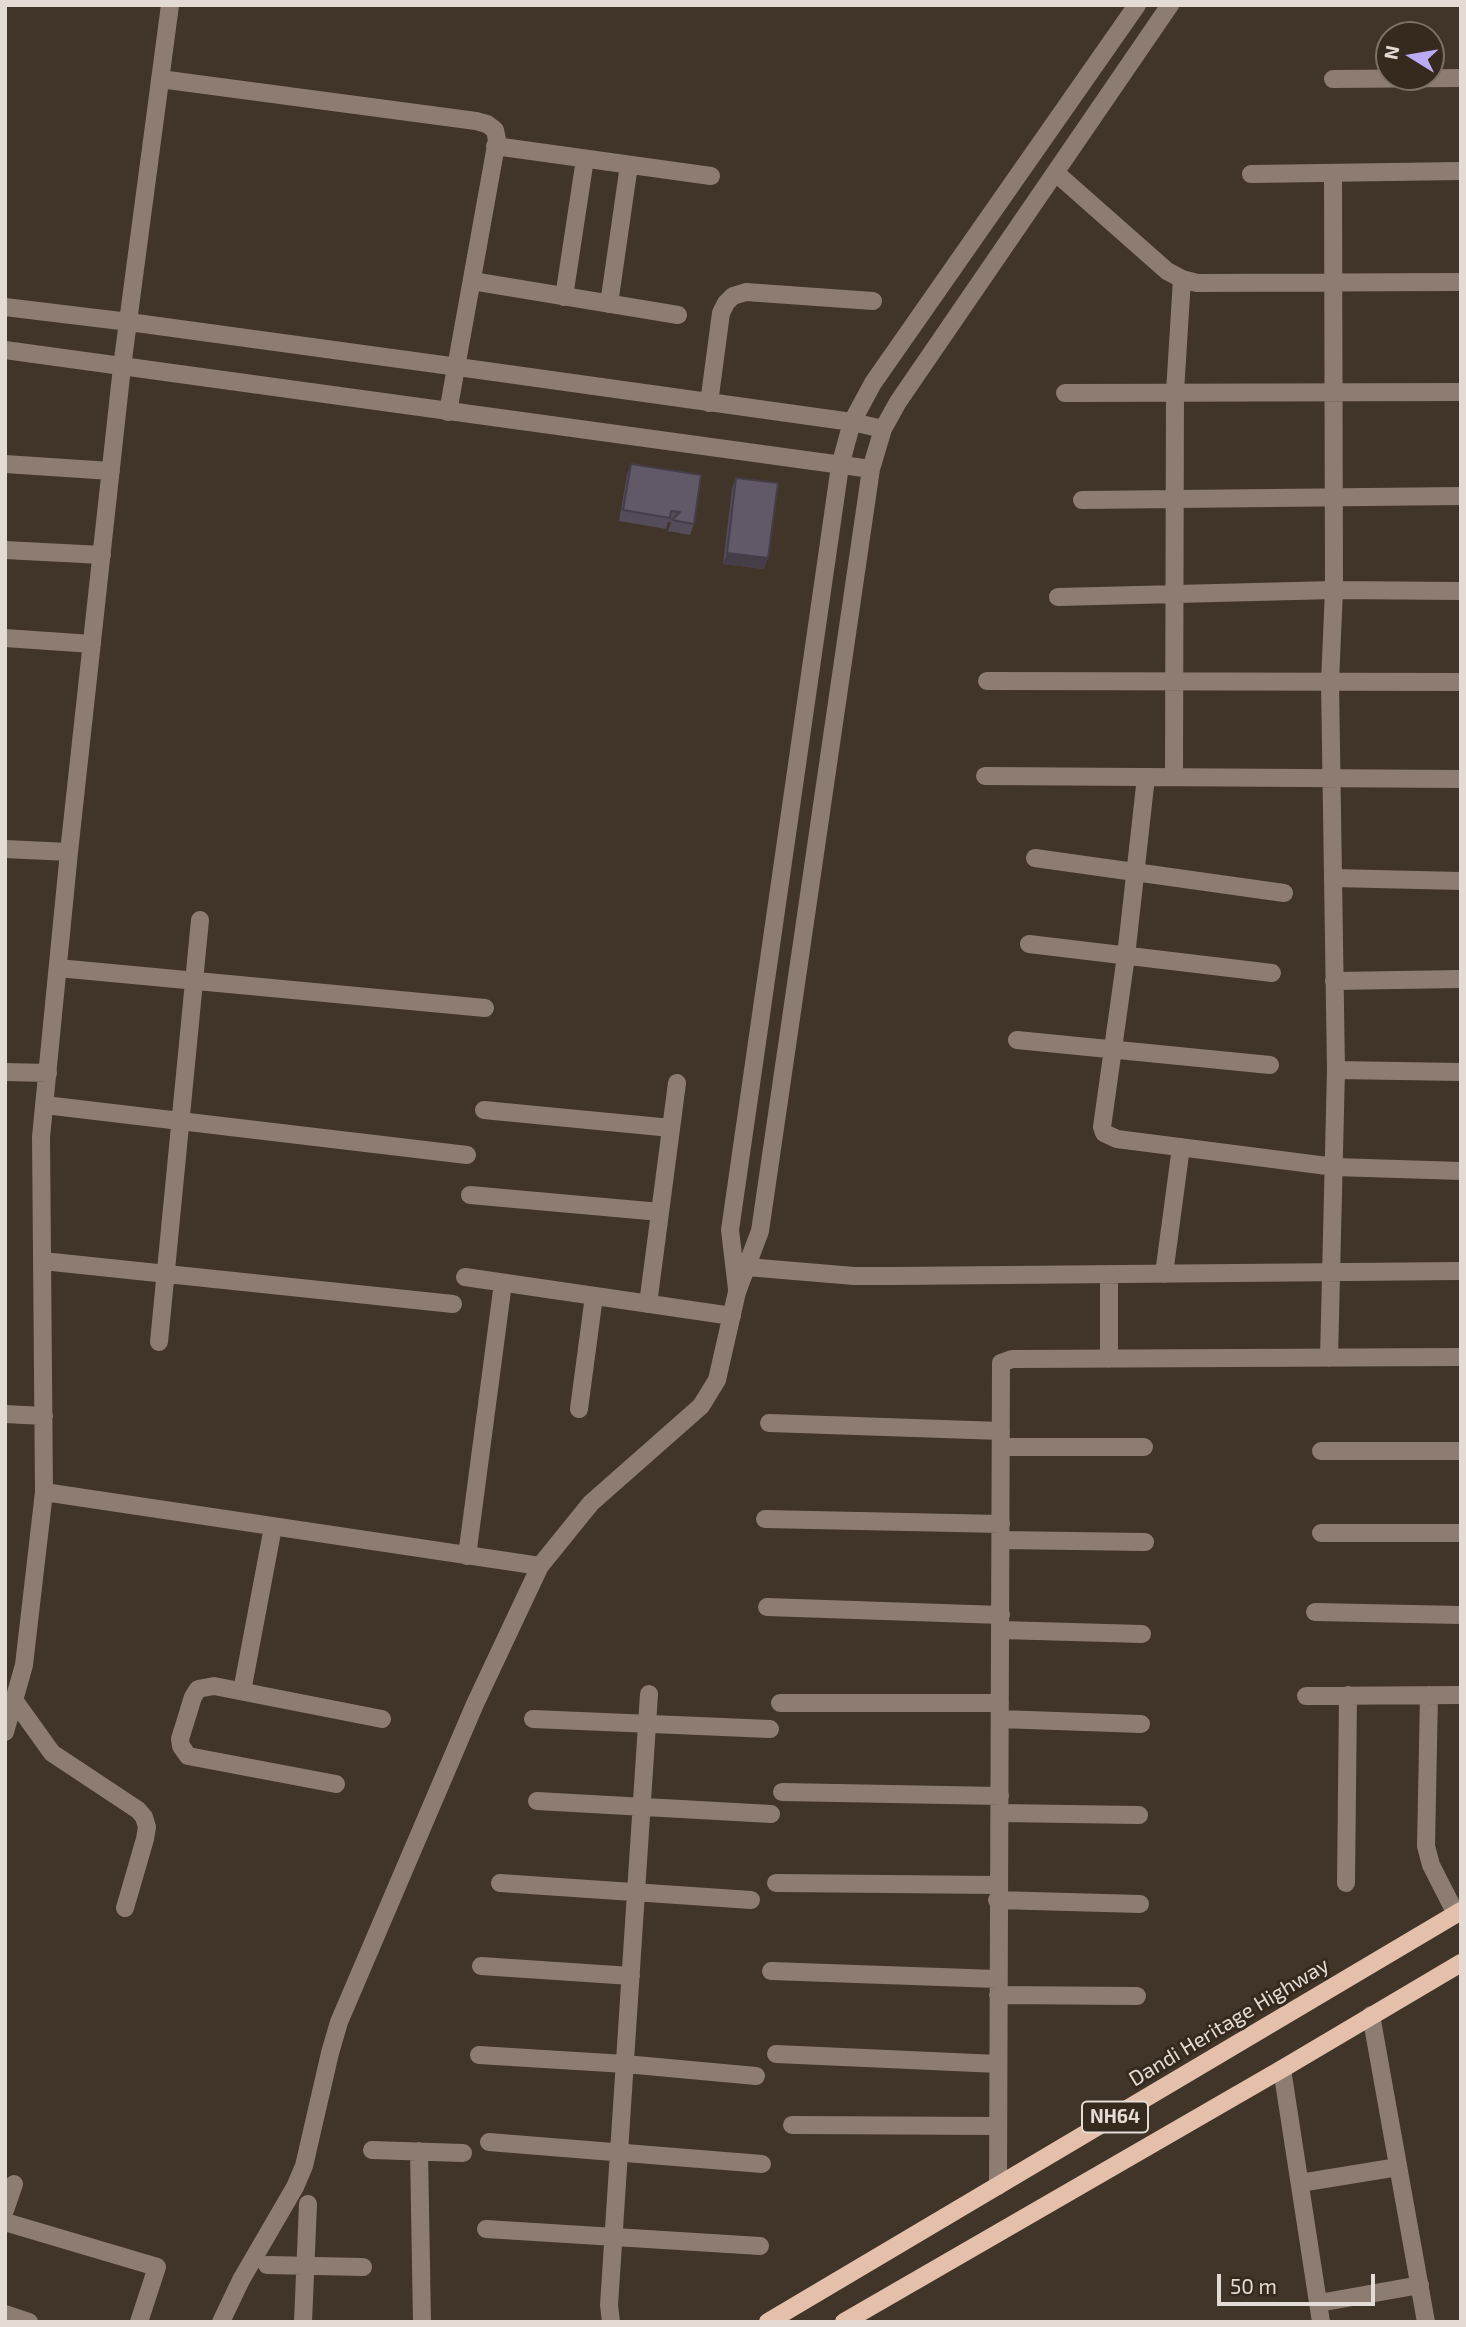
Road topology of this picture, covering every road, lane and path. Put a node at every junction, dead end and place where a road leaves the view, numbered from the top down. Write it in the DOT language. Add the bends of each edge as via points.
graph roads {
  1 [pos="170,5"];
  2 [pos="1137,5"];
  3 [pos="1170,5"];
  4 [pos="1461,78"];
  5 [pos="159,79"];
  6 [pos="1333,79"];
  7 [pos="495,146"];
  8 [pos="585,159"];
  9 [pos="629,165"];
  10 [pos="1461,171"];
  11 [pos="1055,173"];
  12 [pos="1333,173"];
  13 [pos="1251,174"];
  14 [pos="711,176"];
  15 [pos="1182,279"];
  16 [pos="472,281"];
  17 [pos="1332,282"];
  18 [pos="1461,282"];
  19 [pos="564,297"];
  20 [pos="873,301"];
  21 [pos="609,304"];
  22 [pos="5,307"];
  23 [pos="678,315"];
  24 [pos="129,322"];
  25 [pos="5,351"];
  26 [pos="122,367"];
  27 [pos="458,367"];
  28 [pos="1332,392"];
  29 [pos="1461,392"];
  30 [pos="1065,393"];
  31 [pos="1175,393"];
  32 [pos="709,402"];
  33 [pos="448,412"];
  34 [pos="852,422"];
  35 [pos="883,429"];
  36 [pos="5,464"];
  37 [pos="840,466"];
  38 [pos="871,469"];
  39 [pos="111,471"];
  40 [pos="1461,495"];
  41 [pos="1333,496"];
  42 [pos="1175,499"];
  43 [pos="1082,500"];
  44 [pos="5,550"];
  45 [pos="102,555"];
  46 [pos="1334,590"];
  47 [pos="1461,591"];
  48 [pos="1175,594"];
  49 [pos="1058,597"];
  50 [pos="5,638"];
  51 [pos="92,644"];
  52 [pos="987,681"];
  53 [pos="1174,681"];
  54 [pos="1330,682"];
  55 [pos="1461,682"];
  56 [pos="985,776"];
  57 [pos="1146,777"];
  58 [pos="1174,777"];
  59 [pos="1330,778"];
  60 [pos="1461,779"];
  61 [pos="5,849"];
  62 [pos="69,852"];
  63 [pos="1035,858"];
  64 [pos="1136,872"];
  65 [pos="1332,878"];
  66 [pos="1461,881"];
  67 [pos="1284,893"];
  68 [pos="200,920"];
  69 [pos="1029,944"];
  70 [pos="1126,956"];
  71 [pos="58,968"];
  72 [pos="1272,973"];
  73 [pos="1461,979"];
  74 [pos="194,981"];
  75 [pos="1334,981"];
  76 [pos="485,1008"];
  77 [pos="1017,1040"];
  78 [pos="1113,1049"];
  79 [pos="1270,1065"];
  80 [pos="1336,1070"];
  81 [pos="5,1072"];
  82 [pos="1461,1072"];
  83 [pos="48,1073"];
  84 [pos="677,1083"];
  85 [pos="45,1105"];
  86 [pos="484,1110"];
  87 [pos="181,1121"];
  88 [pos="671,1128"];
  89 [pos="1181,1147"];
  90 [pos="467,1155"];
  91 [pos="1335,1167"];
  92 [pos="1461,1171"];
  93 [pos="470,1195"];
  94 [pos="660,1212"];
  95 [pos="43,1261"];
  96 [pos="747,1267"];
  97 [pos="1461,1271"];
  98 [pos="1332,1272"];
  99 [pos="1109,1274"];
  100 [pos="1164,1274"];
  101 [pos="166,1275"];
  102 [pos="465,1277"];
  103 [pos="503,1283"];
  104 [pos="737,1292"];
  105 [pos="594,1296"];
  106 [pos="453,1304"];
  107 [pos="648,1304"];
  108 [pos="732,1316"];
  109 [pos="159,1342"];
  110 [pos="1461,1357"];
  111 [pos="1329,1358"];
  112 [pos="1109,1359"];
  113 [pos="579,1409"];
  114 [pos="5,1414"];
  115 [pos="44,1416"];
  116 [pos="769,1423"];
  117 [pos="1001,1439"];
  118 [pos="1144,1447"];
  119 [pos="1321,1451"];
  120 [pos="1461,1451"];
  121 [pos="44,1493"];
  122 [pos="765,1519"];
  123 [pos="273,1527"];
  124 [pos="1001,1532"];
  125 [pos="1321,1533"];
  126 [pos="1461,1533"];
  127 [pos="1145,1542"];
  128 [pos="470,1557"];
  129 [pos="540,1566"];
  130 [pos="768,1607"];
  131 [pos="1315,1612"];
  132 [pos="1461,1615"];
  133 [pos="1001,1623"];
  134 [pos="1142,1634"];
  135 [pos="242,1691"];
  136 [pos="649,1695"];
  137 [pos="1348,1695"];
  138 [pos="1429,1695"];
  139 [pos="1461,1695"];
  140 [pos="1306,1696"];
  141 [pos="14,1700"];
  142 [pos="780,1703"];
  143 [pos="1000,1711"];
  144 [pos="382,1719"];
  145 [pos="533,1719"];
  146 [pos="647,1723"];
  147 [pos="1141,1724"];
  148 [pos="770,1728"];
  149 [pos="5,1732"];
  150 [pos="336,1784"];
  151 [pos="782,1792"];
  152 [pos="537,1801"];
  153 [pos="1000,1805"];
  154 [pos="642,1807"];
  155 [pos="771,1814"];
  156 [pos="1139,1815"];
  157 [pos="500,1883"];
  158 [pos="776,1883"];
  159 [pos="1346,1883"];
  160 [pos="997,1892"];
  161 [pos="636,1893"];
  162 [pos="751,1900"];
  163 [pos="1140,1904"];
  164 [pos="125,1908"];
  165 [pos="1458,1913"];
  166 [pos="1461,1963"];
  167 [pos="481,1966"];
  168 [pos="771,1971"];
  169 [pos="631,1976"];
  170 [pos="998,1987"];
  171 [pos="1137,1996"];
  172 [pos="1371,2015"];
  173 [pos="776,2054"];
  174 [pos="479,2055"];
  175 [pos="625,2064"];
  176 [pos="998,2064"];
  177 [pos="1282,2069"];
  178 [pos="756,2076"];
  179 [pos="792,2125"];
  180 [pos="998,2126"];
  181 [pos="489,2142"];
  182 [pos="372,2150"];
  183 [pos="419,2151"];
  184 [pos="463,2153"];
  185 [pos="619,2153"];
  186 [pos="762,2164"];
  187 [pos="1398,2166"];
  188 [pos="14,2183"];
  189 [pos="1300,2183"];
  190 [pos="998,2186"];
  191 [pos="308,2204"];
  192 [pos="5,2210"];
  193 [pos="5,2222"];
  194 [pos="486,2229"];
  195 [pos="614,2238"];
  196 [pos="760,2246"];
  197 [pos="267,2265"];
  198 [pos="306,2267"];
  199 [pos="363,2267"];
  200 [pos="1420,2285"];
  201 [pos="1319,2303"];
  202 [pos="5,2314"];
  203 [pos="29,2322"];
  204 [pos="139,2322"];
  205 [pos="221,2322"];
  206 [pos="303,2322"];
  207 [pos="422,2322"];
  208 [pos="611,2322"];
  209 [pos="768,2322"];
  210 [pos="844,2322"];
  211 [pos="1321,2322"];
  212 [pos="1426,2322"];
  1 -- 5 [label="street"];
  2 -- 34 [label="street" via="873,383"];
  3 -- 11 [label="street"];
  4 -- 6 [label="street"];
  5 -- 7 [label="street" via="476,121 495,130"];
  5 -- 24 [label="street"];
  7 -- 8 [label="street"];
  7 -- 16 [label="street"];
  8 -- 9 [label="street"];
  8 -- 19 [label="street"];
  9 -- 14 [label="street"];
  9 -- 21 [label="street"];
  10 -- 12 [label="street"];
  11 -- 15 [label="street"];
  11 -- 35 [label="street"];
  12 -- 13 [label="street"];
  12 -- 17 [label="street"];
  15 -- 17 [label="street" via="1197,283"];
  15 -- 31 [label="street"];
  16 -- 19 [label="street"];
  16 -- 27 [label="street"];
  17 -- 18 [label="street"];
  17 -- 28 [label="street"];
  19 -- 21 [label="street"];
  20 -- 32 [label="street" via="746,292 733,296 721,313"];
  21 -- 23 [label="street"];
  22 -- 24 [label="street"];
  24 -- 26 [label="street"];
  24 -- 27 [label="street"];
  25 -- 26 [label="street"];
  26 -- 33 [label="street"];
  26 -- 39 [label="street"];
  27 -- 32 [label="street"];
  27 -- 33 [label="street"];
  28 -- 29 [label="street"];
  28 -- 31 [label="street"];
  28 -- 41 [label="street"];
  30 -- 31 [label="street"];
  31 -- 42 [label="street"];
  32 -- 34 [label="street"];
  33 -- 37 [label="street"];
  34 -- 35 [label="street"];
  34 -- 37 [label="street"];
  35 -- 38 [label="street"];
  36 -- 39 [label="street"];
  37 -- 38 [label="street"];
  37 -- 104 [label="street" via="730,1230"];
  38 -- 96 [label="street" via="760,1231"];
  39 -- 45 [label="street"];
  40 -- 41 [label="street"];
  41 -- 42 [label="street"];
  41 -- 46 [label="street"];
  42 -- 43 [label="street"];
  42 -- 48 [label="street"];
  44 -- 45 [label="street"];
  45 -- 51 [label="street"];
  46 -- 47 [label="street"];
  46 -- 48 [label="street"];
  46 -- 54 [label="street"];
  48 -- 49 [label="street"];
  48 -- 53 [label="street"];
  50 -- 51 [label="street"];
  51 -- 62 [label="street"];
  52 -- 53 [label="street"];
  53 -- 54 [label="street"];
  53 -- 58 [label="street"];
  54 -- 55 [label="street"];
  54 -- 59 [label="street"];
  56 -- 57 [label="street"];
  57 -- 58 [label="street"];
  57 -- 64 [label="street"];
  58 -- 59 [label="street"];
  59 -- 60 [label="street"];
  59 -- 65 [label="street"];
  61 -- 62 [label="street"];
  62 -- 71 [label="street"];
  63 -- 64 [label="street"];
  64 -- 67 [label="street"];
  64 -- 70 [label="street"];
  65 -- 66 [label="street"];
  65 -- 75 [label="street"];
  68 -- 74 [label="street"];
  69 -- 70 [label="street"];
  70 -- 72 [label="street"];
  70 -- 78 [label="street"];
  71 -- 74 [label="street"];
  71 -- 83 [label="street"];
  73 -- 75 [label="street"];
  74 -- 76 [label="street"];
  74 -- 87 [label="street"];
  75 -- 80 [label="street"];
  77 -- 78 [label="street"];
  78 -- 79 [label="street"];
  78 -- 89 [label="street" via="1104,1133 1117,1139"];
  80 -- 82 [label="street"];
  80 -- 91 [label="street"];
  81 -- 83 [label="street"];
  83 -- 85 [label="street"];
  84 -- 88 [label="street"];
  85 -- 87 [label="street"];
  85 -- 95 [label="street" via="41,1137"];
  86 -- 88 [label="street"];
  87 -- 90 [label="street"];
  87 -- 101 [label="street"];
  88 -- 94 [label="street"];
  89 -- 91 [label="street"];
  89 -- 100 [label="street"];
  91 -- 92 [label="street"];
  91 -- 98 [label="street"];
  93 -- 94 [label="street"];
  94 -- 107 [label="street"];
  95 -- 101 [label="street"];
  95 -- 115 [label="street"];
  96 -- 99 [label="street" via="854,1276"];
  96 -- 104 [label="street"];
  97 -- 98 [label="street"];
  98 -- 100 [label="street"];
  98 -- 111 [label="street"];
  99 -- 100 [label="street"];
  99 -- 112 [label="street"];
  101 -- 106 [label="street"];
  101 -- 109 [label="street"];
  102 -- 103 [label="street"];
  103 -- 105 [label="street"];
  103 -- 128 [label="street"];
  104 -- 108 [label="street"];
  105 -- 107 [label="street"];
  105 -- 113 [label="street"];
  107 -- 108 [label="street"];
  108 -- 129 [label="street" via="718,1380 702,1406 591,1503"];
  110 -- 111 [label="street"];
  111 -- 112 [label="street"];
  112 -- 117 [label="street" via="1005,1360 1000,1369"];
  114 -- 115 [label="street"];
  115 -- 121 [label="street"];
  116 -- 117 [label="street"];
  117 -- 118 [label="street"];
  117 -- 124 [label="street"];
  119 -- 120 [label="street"];
  121 -- 123 [label="street"];
  121 -- 141 [label="street" via="24,1665"];
  122 -- 124 [label="street"];
  123 -- 128 [label="street"];
  123 -- 135 [label="street"];
  124 -- 127 [label="street"];
  124 -- 133 [label="street"];
  125 -- 126 [label="street"];
  128 -- 129 [label="street"];
  129 -- 205 [label="street" via="475,1704 339,2022 304,2166"];
  130 -- 133 [label="street"];
  131 -- 132 [label="street"];
  133 -- 134 [label="street"];
  133 -- 143 [label="street"];
  135 -- 144 [label="street"];
  135 -- 150 [label="street" via="214,1686 198,1689 180,1739 184,1752 195,1758"];
  136 -- 146 [label="street"];
  137 -- 138 [label="street"];
  137 -- 140 [label="street"];
  137 -- 159 [label="street"];
  138 -- 139 [label="street"];
  138 -- 165 [label="street" via="1426,1846 1431,1865"];
  141 -- 149 [label="street"];
  141 -- 164 [label="street" via="52,1753 144,1817 145,1839"];
  142 -- 143 [label="street"];
  143 -- 147 [label="street"];
  143 -- 153 [label="street"];
  145 -- 146 [label="street"];
  146 -- 148 [label="street"];
  146 -- 154 [label="street"];
  151 -- 153 [label="street"];
  152 -- 154 [label="street"];
  153 -- 156 [label="street"];
  153 -- 160 [label="street"];
  154 -- 155 [label="street"];
  154 -- 161 [label="street"];
  157 -- 161 [label="street"];
  158 -- 160 [label="street"];
  160 -- 163 [label="street"];
  160 -- 170 [label="street"];
  161 -- 162 [label="street"];
  161 -- 169 [label="street"];
  165 -- 190 [label="main road, Dandi Heritage Highway / NH64"];
  166 -- 172 [label="main road, NH64"];
  167 -- 169 [label="street"];
  168 -- 170 [label="street"];
  169 -- 175 [label="street"];
  170 -- 171 [label="street"];
  170 -- 176 [label="street"];
  172 -- 177 [label="main road, NH64"];
  172 -- 187 [label="street"];
  173 -- 176 [label="street"];
  174 -- 175 [label="street"];
  175 -- 178 [label="street"];
  175 -- 185 [label="street"];
  176 -- 180 [label="street"];
  177 -- 189 [label="street"];
  177 -- 210 [label="main road, NH64"];
  179 -- 180 [label="street"];
  180 -- 190 [label="street"];
  181 -- 185 [label="street"];
  182 -- 183 [label="street"];
  183 -- 184 [label="street"];
  183 -- 207 [label="street"];
  185 -- 186 [label="street"];
  185 -- 195 [label="street"];
  187 -- 189 [label="street"];
  187 -- 200 [label="street"];
  188 -- 192 [label="street"];
  189 -- 201 [label="street"];
  190 -- 209 [label="main road, Dandi Heritage Highway / NH64"];
  191 -- 198 [label="street"];
  193 -- 204 [label="street" via="157,2267"];
  194 -- 195 [label="street"];
  195 -- 196 [label="street"];
  195 -- 208 [label="street"];
  197 -- 198 [label="street"];
  198 -- 199 [label="street"];
  198 -- 206 [label="street"];
  200 -- 201 [label="street"];
  200 -- 212 [label="street"];
  201 -- 211 [label="street"];
  202 -- 203 [label="street"];
}
